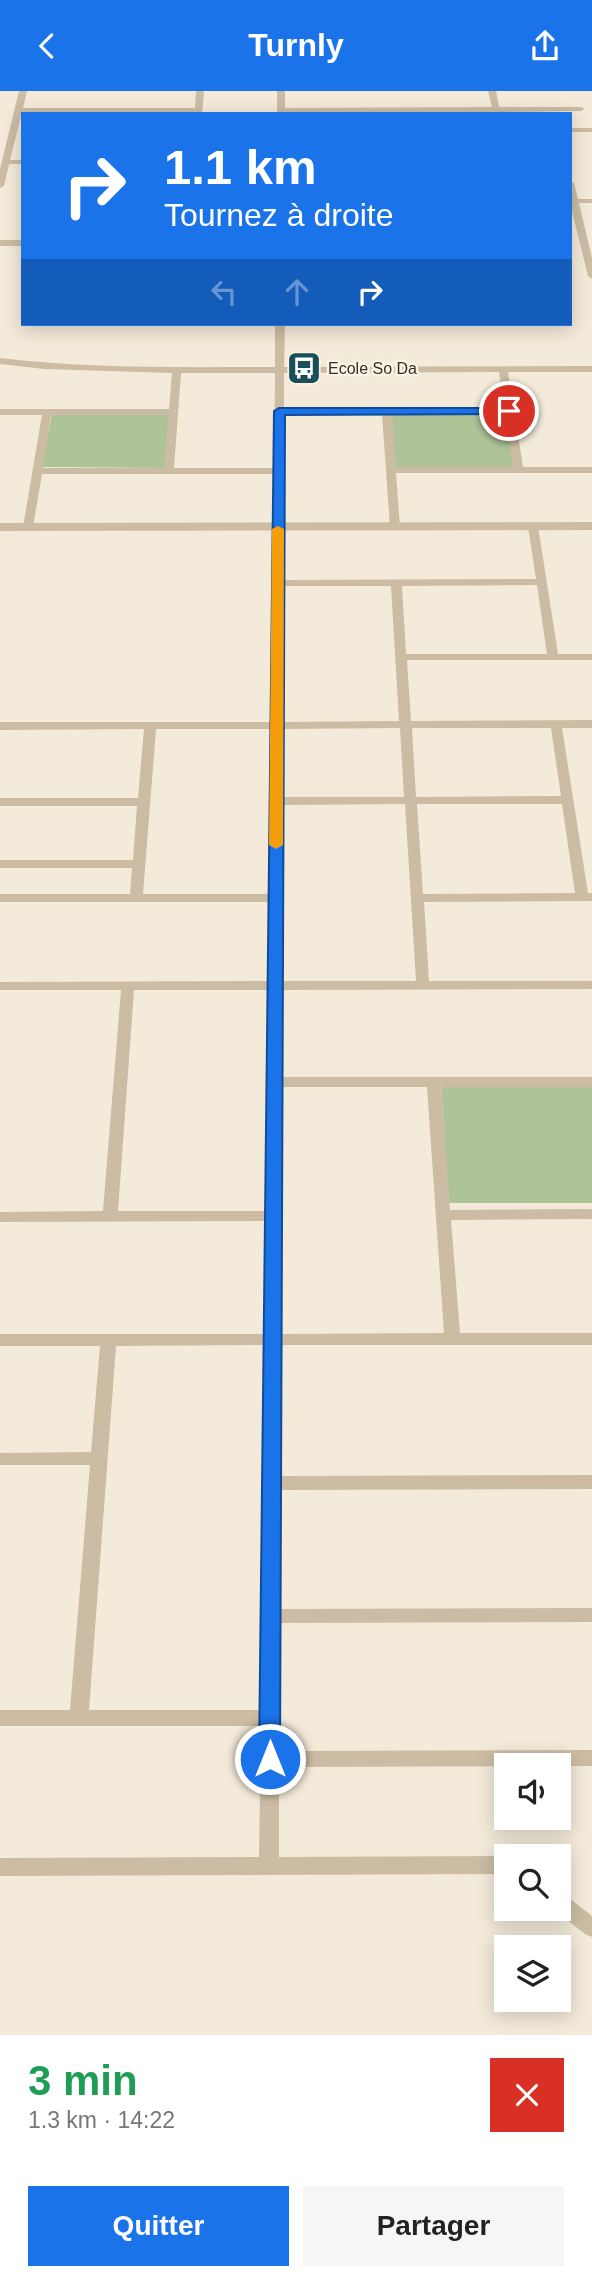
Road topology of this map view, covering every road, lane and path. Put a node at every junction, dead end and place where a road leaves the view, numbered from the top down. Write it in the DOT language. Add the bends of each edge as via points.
graph roads {
  1 [pos="23,91"];
  2 [pos="200,91"];
  3 [pos="281,91"];
  4 [pos="492,91"];
  5 [pos="581,109"];
  6 [pos="18,110"];
  7 [pos="198,112"];
  8 [pos="281,112"];
  9 [pos="496,112"];
  10 [pos="572,130"];
  11 [pos="592,130"];
  12 [pos="0,131"];
  13 [pos="18,131"];
  14 [pos="6,162"];
  15 [pos="21,162"];
  16 [pos="0,186"];
  17 [pos="573,201"];
  18 [pos="592,201"];
  19 [pos="572,242"];
  20 [pos="584,242"];
  21 [pos="0,243"];
  22 [pos="21,243"];
  23 [pos="589,253"];
  24 [pos="592,276"];
  25 [pos="280,326"];
  26 [pos="0,361"];
  27 [pos="279,369"];
  28 [pos="503,369"];
  29 [pos="592,369"];
  30 [pos="177,370"];
  31 [pos="279,411"];
  32 [pos="387,411"];
  33 [pos="509,411"];
  34 [pos="0,412"];
  35 [pos="47,412"];
  36 [pos="174,412"];
  37 [pos="391,470"];
  38 [pos="518,470"];
  39 [pos="592,470"];
  40 [pos="37,471"];
  41 [pos="169,471"];
  42 [pos="279,471"];
  43 [pos="533,526"];
  44 [pos="592,526"];
  45 [pos="0,527"];
  46 [pos="28,527"];
  47 [pos="278,527"];
  48 [pos="395,527"];
  49 [pos="542,582"];
  50 [pos="278,583"];
  51 [pos="396,583"];
  52 [pos="401,657"];
  53 [pos="553,657"];
  54 [pos="592,657"];
  55 [pos="406,724"];
  56 [pos="555,724"];
  57 [pos="592,724"];
  58 [pos="150,725"];
  59 [pos="277,725"];
  60 [pos="0,726"];
  61 [pos="411,800"];
  62 [pos="567,800"];
  63 [pos="144,801"];
  64 [pos="276,801"];
  65 [pos="0,802"];
  66 [pos="139,864"];
  67 [pos="0,865"];
  68 [pos="587,897"];
  69 [pos="0,898"];
  70 [pos="136,898"];
  71 [pos="276,898"];
  72 [pos="418,898"];
  73 [pos="592,985"];
  74 [pos="0,986"];
  75 [pos="128,986"];
  76 [pos="275,986"];
  77 [pos="423,986"];
  78 [pos="434,1082"];
  79 [pos="592,1082"];
  80 [pos="275,1083"];
  81 [pos="592,1214"];
  82 [pos="443,1215"];
  83 [pos="110,1216"];
  84 [pos="274,1216"];
  85 [pos="0,1217"];
  86 [pos="273,1339"];
  87 [pos="452,1339"];
  88 [pos="592,1339"];
  89 [pos="0,1340"];
  90 [pos="108,1340"];
  91 [pos="99,1458"];
  92 [pos="0,1459"];
  93 [pos="592,1482"];
  94 [pos="272,1483"];
  95 [pos="592,1615"];
  96 [pos="271,1616"];
  97 [pos="270,1717"];
  98 [pos="0,1718"];
  99 [pos="79,1718"];
  100 [pos="592,1758"];
  101 [pos="270,1759"];
  102 [pos="494,1865"];
  103 [pos="269,1866"];
  104 [pos="0,1867"];
  105 [pos="571,1911"];
  106 [pos="592,1928"];
  1 -- 6 [label="street"];
  2 -- 7 [label="street"];
  3 -- 8 [label="street"];
  4 -- 9 [label="street"];
  5 -- 9 [label="street"];
  6 -- 7 [label="street"];
  6 -- 13 [label="street"];
  8 -- 9 [label="street"];
  10 -- 11 [label="street"];
  12 -- 13 [label="street"];
  13 -- 14 [label="street"];
  14 -- 15 [label="street"];
  14 -- 16 [label="street"];
  17 -- 18 [label="street"];
  17 -- 20 [label="street"];
  19 -- 20 [label="street"];
  20 -- 23 [label="street"];
  21 -- 22 [label="street"];
  23 -- 24 [label="street"];
  25 -- 27 [label="street"];
  26 -- 30 [label="street"];
  27 -- 28 [label="street"];
  27 -- 30 [label="street"];
  27 -- 31 [label="street"];
  28 -- 29 [label="street"];
  28 -- 33 [label="street"];
  30 -- 36 [label="street"];
  31 -- 32 [label="street"];
  31 -- 42 [label="street"];
  32 -- 33 [label="street"];
  32 -- 37 [label="street"];
  33 -- 38 [label="street"];
  34 -- 35 [label="street"];
  35 -- 36 [label="street"];
  35 -- 40 [label="street"];
  36 -- 41 [label="street"];
  37 -- 38 [label="street"];
  37 -- 48 [label="street"];
  38 -- 39 [label="street"];
  40 -- 41 [label="street"];
  40 -- 46 [label="street"];
  41 -- 42 [label="street"];
  42 -- 47 [label="street"];
  43 -- 44 [label="street"];
  43 -- 48 [label="street"];
  43 -- 49 [label="street"];
  45 -- 46 [label="street"];
  46 -- 47 [label="street"];
  47 -- 48 [label="street"];
  47 -- 50 [label="street"];
  49 -- 51 [label="street"];
  49 -- 53 [label="street"];
  50 -- 51 [label="street"];
  50 -- 59 [label="street"];
  51 -- 52 [label="street"];
  52 -- 53 [label="street"];
  52 -- 55 [label="street"];
  53 -- 54 [label="street"];
  55 -- 56 [label="street"];
  55 -- 59 [label="street"];
  55 -- 61 [label="street"];
  56 -- 57 [label="street"];
  56 -- 62 [label="street"];
  58 -- 59 [label="street"];
  58 -- 60 [label="street"];
  58 -- 63 [label="street"];
  59 -- 64 [label="street"];
  61 -- 62 [label="street"];
  61 -- 64 [label="street"];
  61 -- 72 [label="street"];
  62 -- 68 [label="street"];
  63 -- 65 [label="street"];
  63 -- 66 [label="street"];
  64 -- 71 [label="street"];
  66 -- 67 [label="street"];
  66 -- 70 [label="street"];
  68 -- 72 [label="street"];
  69 -- 70 [label="street"];
  70 -- 71 [label="street"];
  71 -- 76 [label="street"];
  72 -- 77 [label="street"];
  73 -- 77 [label="street"];
  74 -- 75 [label="street"];
  75 -- 76 [label="street"];
  75 -- 83 [label="street"];
  76 -- 77 [label="street"];
  76 -- 80 [label="street"];
  78 -- 79 [label="street"];
  78 -- 80 [label="street"];
  78 -- 82 [label="street"];
  80 -- 84 [label="street"];
  81 -- 82 [label="street"];
  82 -- 87 [label="street"];
  83 -- 84 [label="street"];
  83 -- 85 [label="street"];
  84 -- 86 [label="street"];
  86 -- 87 [label="street"];
  86 -- 90 [label="street"];
  86 -- 94 [label="street"];
  87 -- 88 [label="street"];
  89 -- 90 [label="street"];
  90 -- 91 [label="street"];
  91 -- 92 [label="street"];
  91 -- 99 [label="street"];
  93 -- 94 [label="street"];
  94 -- 96 [label="street"];
  95 -- 96 [label="street"];
  96 -- 97 [label="street"];
  97 -- 99 [label="street"];
  97 -- 101 [label="street"];
  98 -- 99 [label="street"];
  100 -- 101 [label="street"];
  101 -- 103 [label="street"];
  102 -- 103 [label="street"];
  103 -- 104 [label="street"];
  105 -- 106 [label="street"];
}
